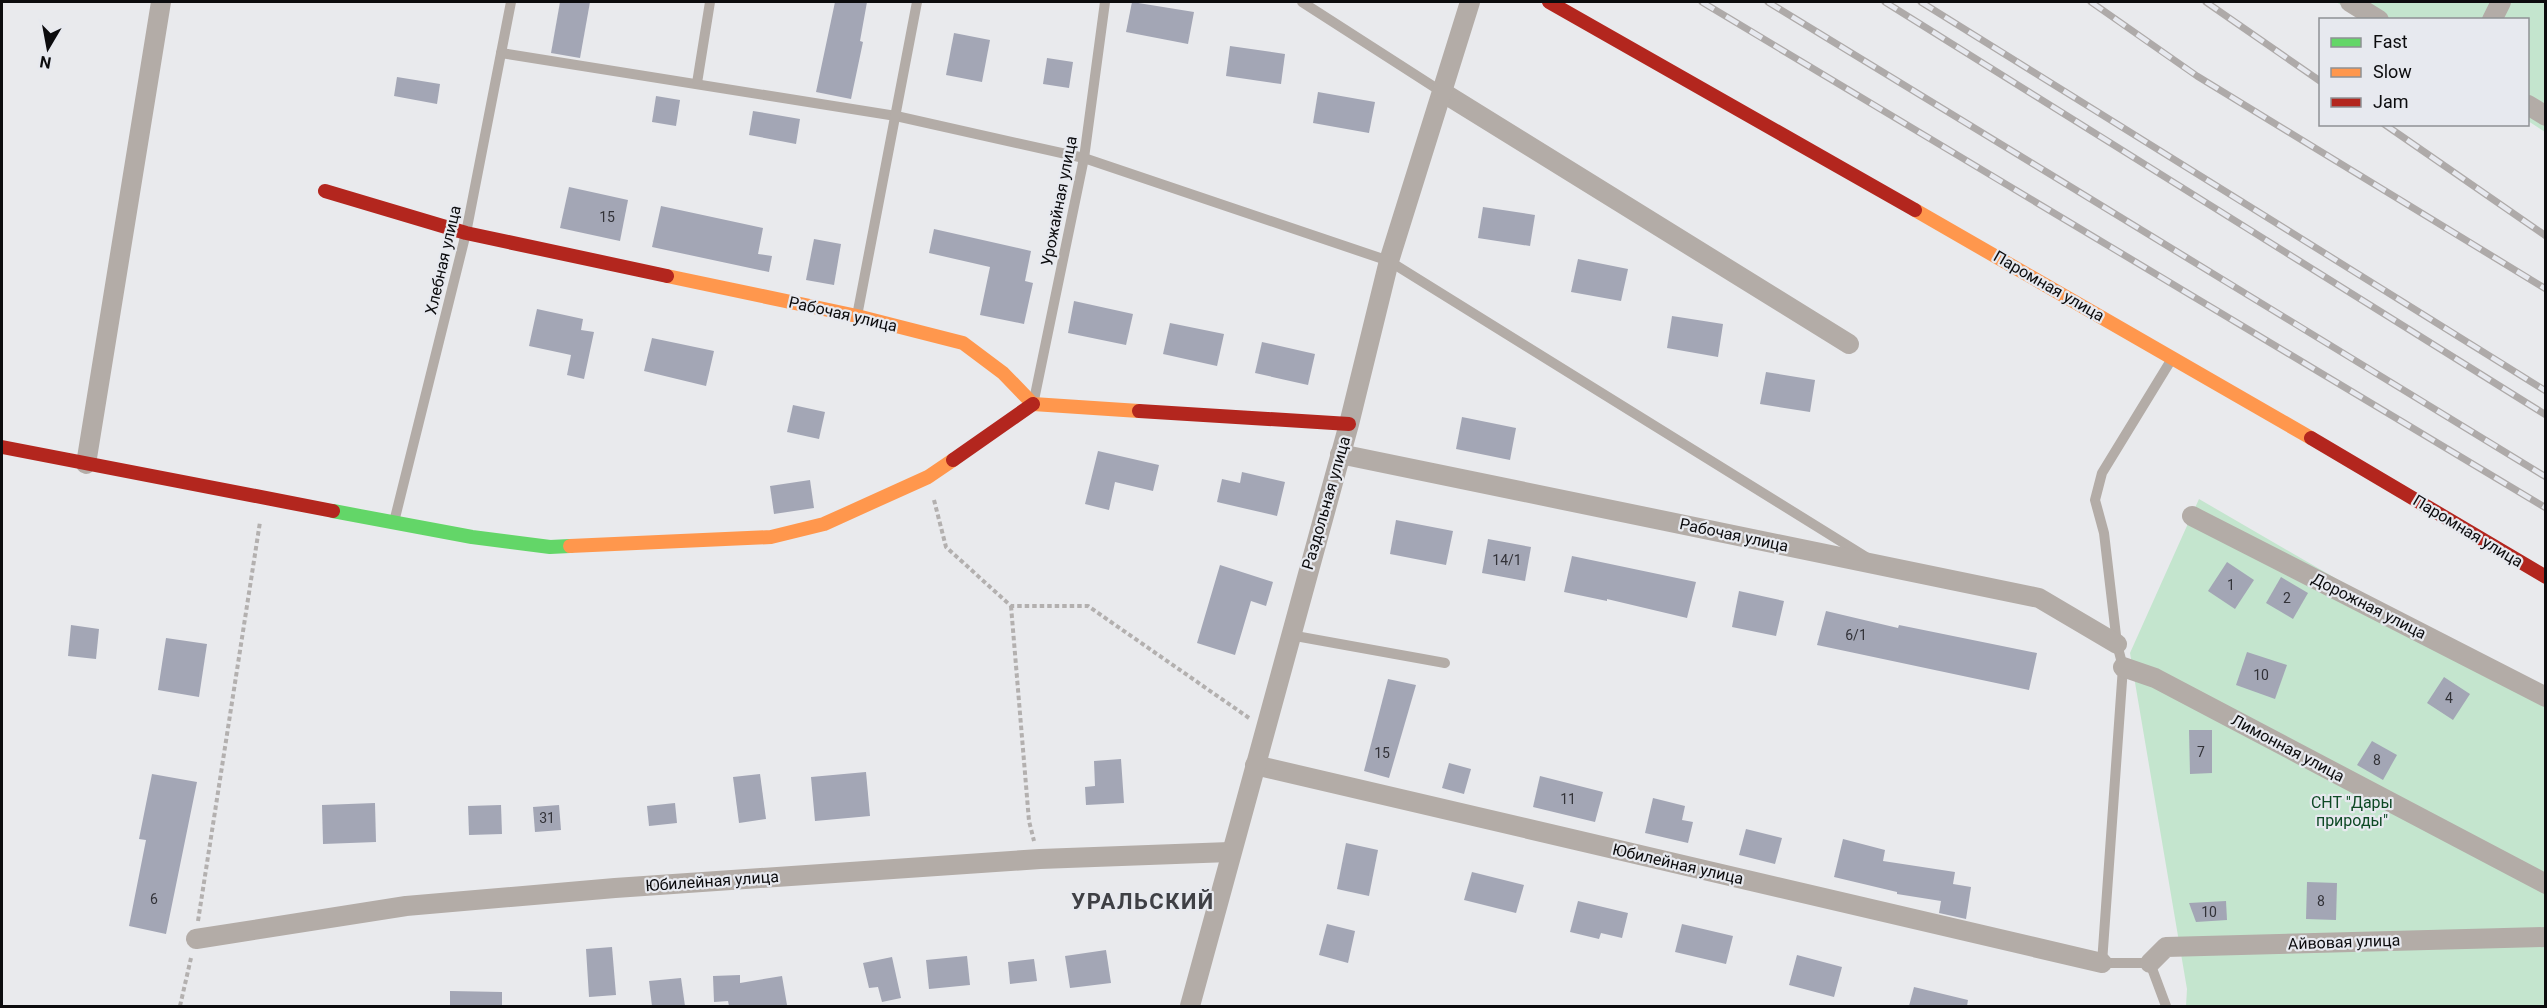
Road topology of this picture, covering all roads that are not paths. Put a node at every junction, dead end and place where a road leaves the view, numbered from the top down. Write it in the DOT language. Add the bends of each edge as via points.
graph roads {
  1 [pos="161,2"];
  2 [pos="511,2"];
  3 [pos="710,2"];
  4 [pos="917,2"];
  5 [pos="1105,2"];
  6 [pos="1302,2"];
  7 [pos="1549,2"];
  8 [pos="2350,2"];
  9 [pos="2501,2"];
  10 [pos="1467,3"];
  11 [pos="2376,18"];
  12 [pos="2493,18"];
  13 [pos="501,53"];
  14 [pos="696,83"];
  15 [pos="1442,92"];
  16 [pos="2529,106"];
  17 [pos="896,116"];
  18 [pos="2546,116"];
  19 [pos="1083,158"];
  20 [pos="325,191"];
  21 [pos="466,233"];
  22 [pos="1389,261"];
  23 [pos="857,316"];
  24 [pos="1849,344"];
  25 [pos="2173,357"];
  26 [pos="1033,404"];
  27 [pos="1348,424"];
  28 [pos="2,447"];
  29 [pos="1340,454"];
  30 [pos="86,464"];
  31 [pos="2192,516"];
  32 [pos="394,523"];
  33 [pos="1876,564"];
  34 [pos="2546,577"];
  35 [pos="1290,635"];
  36 [pos="2117,644"];
  37 [pos="1445,663"];
  38 [pos="2123,667"];
  39 [pos="2546,697"];
  40 [pos="1255,765"];
  41 [pos="1230,852"];
  42 [pos="2546,884"];
  43 [pos="2546,937"];
  44 [pos="196,939"];
  45 [pos="2102,963"];
  46 [pos="2150,963"];
  47 [pos="1190,1006"];
  48 [pos="2166,1006"];
  1 -- 30 [label="street"];
  2 -- 13 [label="lane, Хлебная улица"];
  3 -- 14 [label="lane"];
  4 -- 17 [label="lane"];
  5 -- 19 [label="lane, Урожайная улица"];
  6 -- 15 [label="lane"];
  7 -- 25 [label="street, Паромная улица"];
  8 -- 11 [label="street"];
  9 -- 12 [label="street"];
  10 -- 15 [label="street, Раздольная улица"];
  13 -- 14 [label="lane"];
  13 -- 21 [label="lane, Хлебная улица"];
  14 -- 17 [label="lane"];
  15 -- 22 [label="street, Раздольная улица"];
  15 -- 24 [label="street"];
  16 -- 18 [label="street"];
  17 -- 19 [label="lane"];
  17 -- 23 [label="lane"];
  19 -- 22 [label="lane"];
  19 -- 26 [label="lane, Урожайная улица"];
  20 -- 21 [label="street, Рабочая улица"];
  21 -- 23 [label="street, Рабочая улица"];
  21 -- 32 [label="lane, Хлебная улица"];
  22 -- 27 [label="street, Раздольная улица"];
  22 -- 33 [label="lane"];
  23 -- 26 [label="street, Рабочая улица" via="963,343 1003,373"];
  25 -- 34 [label="street, Паромная улица"];
  25 -- 36 [label="lane" via="2102,473 2095,500 2104,533"];
  26 -- 27 [label="street"];
  26 -- 32 [label="street" via="928,477 824,524 771,537 550,547"];
  27 -- 29 [label="street, Раздольная улица"];
  28 -- 30 [label="street"];
  29 -- 33 [label="street, Рабочая улица"];
  29 -- 35 [label="street, Раздольная улица"];
  30 -- 32 [label="street"];
  31 -- 39 [label="street, Дорожная улица"];
  33 -- 36 [label="street, Рабочая улица" via="2039,598"];
  35 -- 37 [label="lane"];
  35 -- 40 [label="street, Раздольная улица"];
  36 -- 38 [label="lane"];
  38 -- 42 [label="street, Лимонная улица" via="2155,678"];
  38 -- 45 [label="lane"];
  40 -- 41 [label="street, Раздольная улица"];
  40 -- 45 [label="street, Юбилейная улица"];
  41 -- 44 [label="street, Юбилейная улица" via="1040,859 615,888 406,906"];
  41 -- 47 [label="street, Раздольная улица"];
  43 -- 46 [label="street, Айвовая улица" via="2166,947"];
  45 -- 46 [label="lane"];
  46 -- 48 [label="lane"];
}
